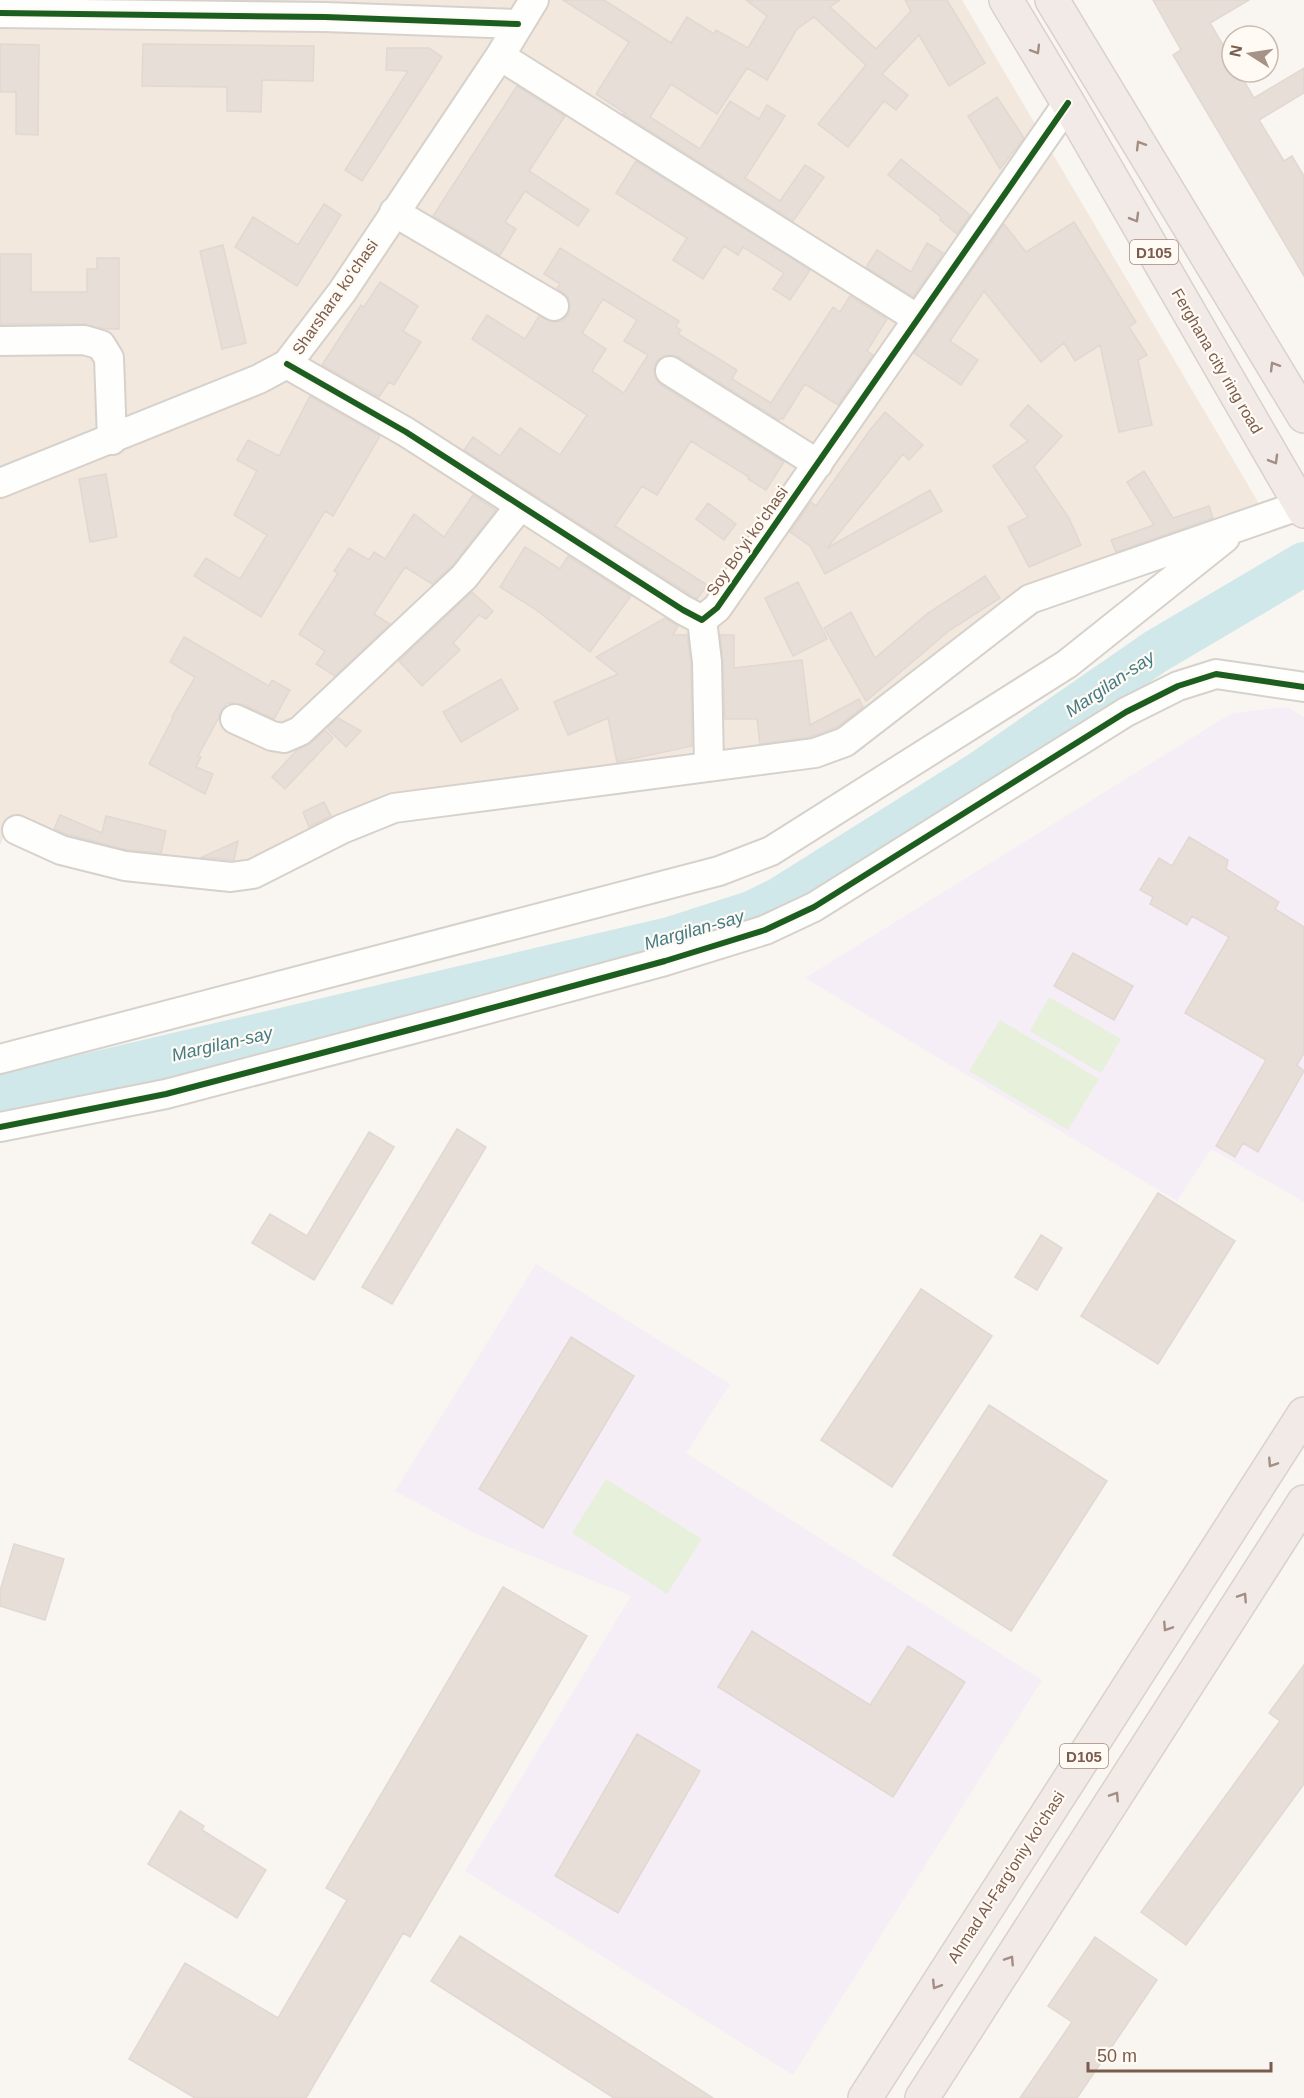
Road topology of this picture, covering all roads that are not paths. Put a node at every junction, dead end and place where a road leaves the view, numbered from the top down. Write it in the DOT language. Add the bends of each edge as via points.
graph roads {
  1 [pos="534,0"];
  2 [pos="1005,0"];
  3 [pos="1052,0"];
  4 [pos="0,13"];
  5 [pos="518,24"];
  6 [pos="500,56"];
  7 [pos="1068,103"];
  8 [pos="394,212"];
  9 [pos="554,306"];
  10 [pos="918,319"];
  11 [pos="0,341"];
  12 [pos="287,364"];
  13 [pos="670,371"];
  14 [pos="1304,416"];
  15 [pos="112,440"];
  16 [pos="818,464"];
  17 [pos="0,483"];
  18 [pos="520,506"];
  19 [pos="1302,508"];
  20 [pos="1243,524"];
  21 [pos="702,620"];
  22 [pos="1304,687"];
  23 [pos="234,719"];
  24 [pos="710,766"];
  25 [pos="17,830"];
  26 [pos="0,1059"];
  27 [pos="0,1127"];
  28 [pos="1304,1414"];
  29 [pos="1304,1502"];
  30 [pos="865,2098"];
  31 [pos="922,2098"];
  1 -- 5 [label="street, Sharshara koʻchasi"];
  2 -- 7 [label="highway, Ferghana city ring road / D105, one-way"];
  14 -- 3 [label="highway, D105, one-way"];
  4 -- 5 [label="street"];
  5 -- 6 [label="street, Sharshara koʻchasi"];
  6 -- 8 [label="street, Sharshara koʻchasi"];
  6 -- 10 [label="street"];
  7 -- 10 [label="street, Soy Boʻyi koʻchasi"];
  7 -- 19 [label="highway, Ferghana city ring road / D105, one-way"];
  8 -- 9 [label="street"];
  8 -- 12 [label="street, Sharshara koʻchasi" via="342,292"];
  10 -- 16 [label="street, Soy Boʻyi koʻchasi"];
  11 -- 15 [label="street" via="84,340 101,345 109,358"];
  12 -- 15 [label="street, Sharshara koʻchasi" via="260,379"];
  12 -- 18 [label="street" via="406,432"];
  13 -- 16 [label="street"];
  15 -- 17 [label="street, Sharshara koʻchasi"];
  16 -- 21 [label="street, Soy Boʻyi koʻchasi" via="717,608"];
  18 -- 21 [label="street"];
  18 -- 23 [label="street" via="464,576 300,731 284,738 272,736"];
  19 -- 20 [label="street"];
  20 -- 24 [label="street" via="1030,599 845,742 815,753"];
  20 -- 26 [label="street" via="1067,664 771,851 719,871"];
  21 -- 24 [label="street"];
  22 -- 27 [label="street" via="1216,674 1178,686 1126,712 814,907 765,930 644,967 189,1088"];
  24 -- 25 [label="street" via="394,808 342,829 253,874 231,878 124,866 61,850"];
  28 -- 30 [label="highway, Ahmad Al-Farg'oniy ko'chasi / D105, one-way"];
  31 -- 29 [label="highway, D105, one-way"];
}
